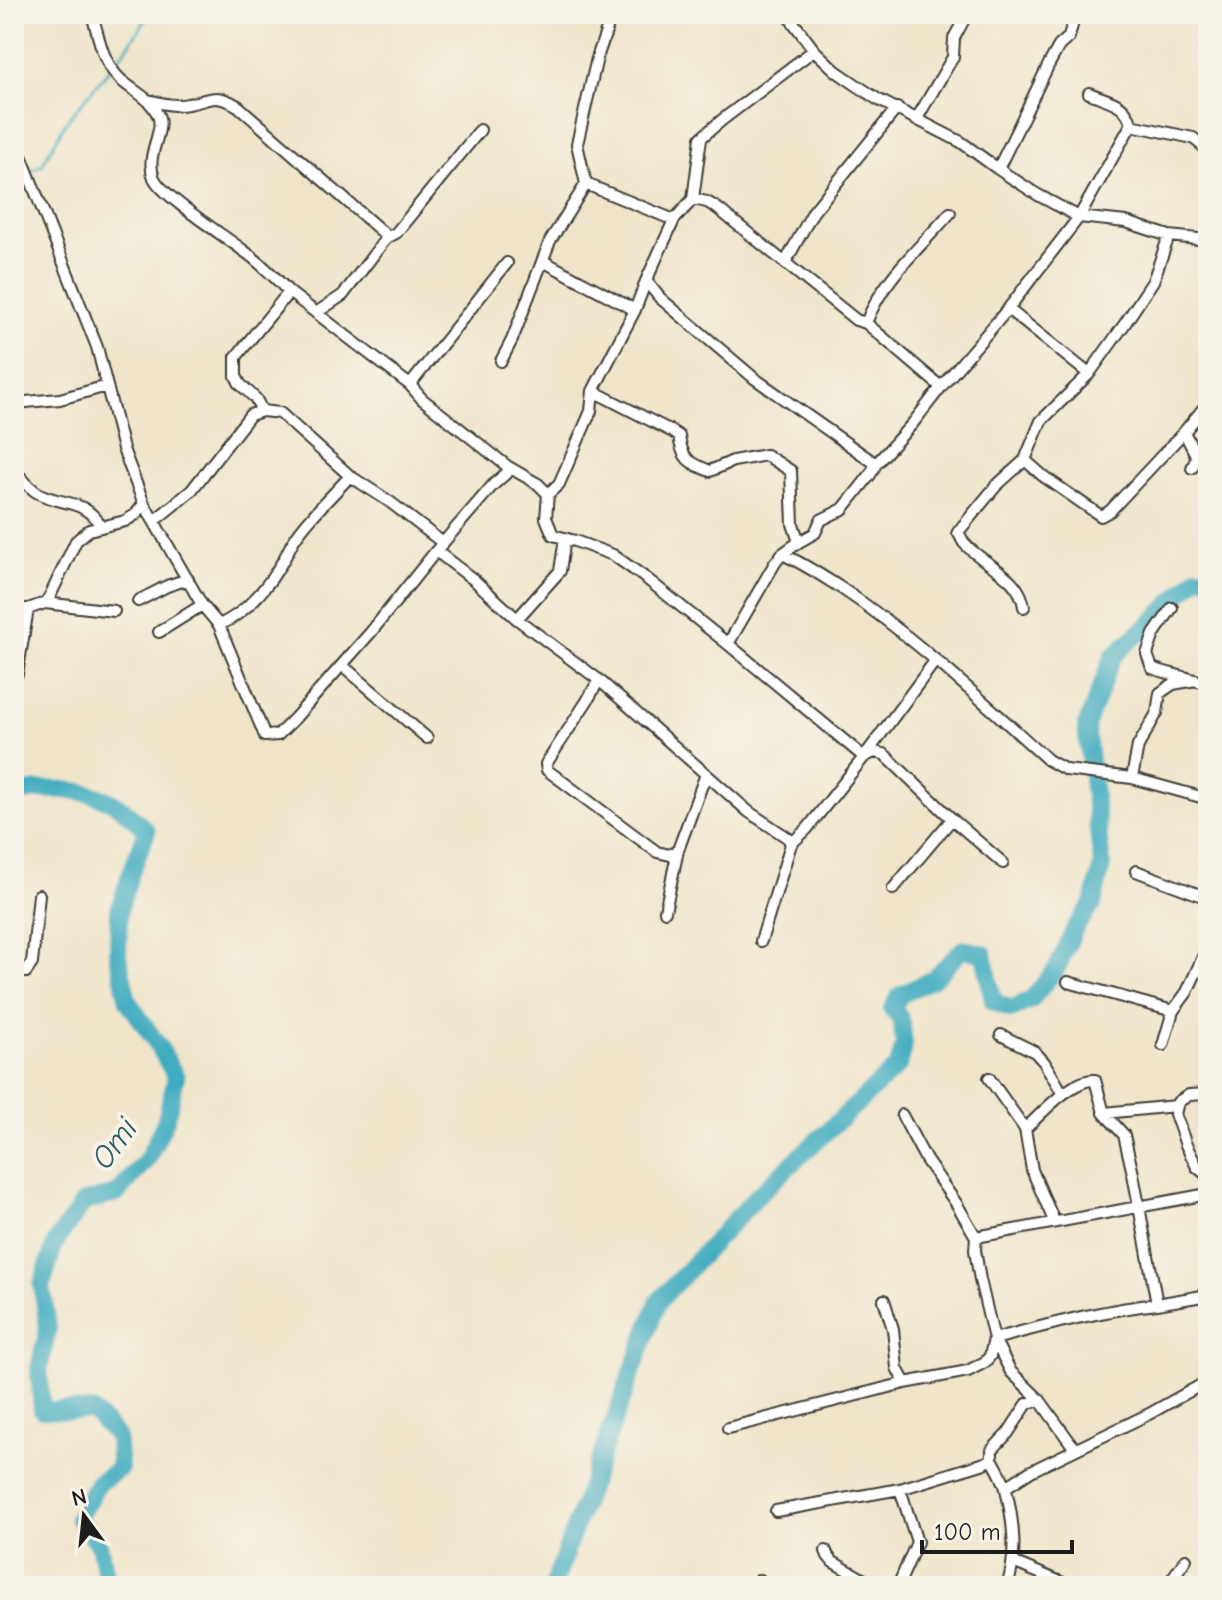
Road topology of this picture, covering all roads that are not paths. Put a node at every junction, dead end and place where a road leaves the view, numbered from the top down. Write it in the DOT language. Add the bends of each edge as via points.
graph roads {
  1 [pos="92,14"];
  2 [pos="612,14"];
  3 [pos="787,14"];
  4 [pos="967,14"];
  5 [pos="1075,14"];
  6 [pos="814,50"];
  7 [pos="1089,93"];
  8 [pos="148,100"];
  9 [pos="897,108"];
  10 [pos="916,120"];
  11 [pos="1131,125"];
  12 [pos="480,130"];
  13 [pos="14,138"];
  14 [pos="1208,150"];
  15 [pos="998,169"];
  16 [pos="586,184"];
  17 [pos="693,199"];
  18 [pos="950,213"];
  19 [pos="1079,217"];
  20 [pos="674,220"];
  21 [pos="1169,236"];
  22 [pos="388,237"];
  23 [pos="1208,240"];
  24 [pos="543,261"];
  25 [pos="507,263"];
  26 [pos="785,263"];
  27 [pos="646,281"];
  28 [pos="289,292"];
  29 [pos="1008,309"];
  30 [pos="635,310"];
  31 [pos="316,313"];
  32 [pos="866,323"];
  33 [pos="501,361"];
  34 [pos="1089,374"];
  35 [pos="410,385"];
  36 [pos="107,386"];
  37 [pos="941,387"];
  38 [pos="593,391"];
  39 [pos="14,403"];
  40 [pos="1208,403"];
  41 [pos="262,411"];
  42 [pos="1184,432"];
  43 [pos="1025,460"];
  44 [pos="876,464"];
  45 [pos="507,466"];
  46 [pos="1192,468"];
  47 [pos="14,470"];
  48 [pos="350,476"];
  49 [pos="548,494"];
  50 [pos="144,504"];
  51 [pos="154,521"];
  52 [pos="101,526"];
  53 [pos="565,538"];
  54 [pos="799,542"];
  55 [pos="439,547"];
  56 [pos="782,554"];
  57 [pos="188,579"];
  58 [pos="138,601"];
  59 [pos="45,603"];
  60 [pos="202,605"];
  61 [pos="1024,607"];
  62 [pos="1172,608"];
  63 [pos="14,609"];
  64 [pos="28,609"];
  65 [pos="114,611"];
  66 [pos="517,619"];
  67 [pos="219,625"];
  68 [pos="159,632"];
  69 [pos="728,644"];
  70 [pos="935,661"];
  71 [pos="342,665"];
  72 [pos="14,679"];
  73 [pos="599,680"];
  74 [pos="1196,680"];
  75 [pos="1208,685"];
  76 [pos="427,738"];
  77 [pos="864,757"];
  78 [pos="706,774"];
  79 [pos="1132,778"];
  80 [pos="1208,799"];
  81 [pos="952,819"];
  82 [pos="791,844"];
  83 [pos="678,850"];
  84 [pos="1003,863"];
  85 [pos="1136,871"];
  86 [pos="893,889"];
  87 [pos="39,895"];
  88 [pos="1208,898"];
  89 [pos="665,911"];
  90 [pos="761,941"];
  91 [pos="1208,946"];
  92 [pos="14,971"];
  93 [pos="1068,982"];
  94 [pos="1173,1011"];
  95 [pos="1001,1035"];
  96 [pos="1163,1045"];
  97 [pos="989,1078"];
  98 [pos="1063,1094"];
  99 [pos="1208,1094"];
  100 [pos="1176,1106"];
  101 [pos="1104,1113"];
  102 [pos="902,1115"];
  103 [pos="1025,1129"];
  104 [pos="1208,1176"];
  105 [pos="1208,1194"];
  106 [pos="1139,1207"];
  107 [pos="1054,1221"];
  108 [pos="976,1237"];
  109 [pos="1208,1295"];
  110 [pos="884,1300"];
  111 [pos="1157,1304"];
  112 [pos="994,1339"];
  113 [pos="1208,1381"];
  114 [pos="905,1383"];
  115 [pos="1039,1399"];
  116 [pos="728,1428"];
  117 [pos="1075,1449"];
  118 [pos="992,1459"];
  119 [pos="1006,1487"];
  120 [pos="900,1489"];
  121 [pos="776,1511"];
  122 [pos="826,1551"];
  123 [pos="1186,1559"];
  124 [pos="1013,1562"];
  125 [pos="875,1586"];
  126 [pos="898,1586"];
  127 [pos="1007,1586"];
  128 [pos="1070,1586"];
  129 [pos="1167,1586"];
  1 -- 8 [label="street" via="107,64"];
  2 -- 16 [label="street" via="577,144"];
  3 -- 6 [label="street"];
  4 -- 10 [label="street" via="954,38 953,57"];
  5 -- 15 [label="street" via="1069,37 1049,64"];
  6 -- 9 [label="street" via="836,71"];
  6 -- 17 [label="street" via="701,138"];
  7 -- 11 [label="street" via="1124,108"];
  8 -- 22 [label="street" via="170,105 225,98"];
  8 -- 28 [label="street" via="159,116 150,158 163,189"];
  9 -- 10 [label="street"];
  9 -- 26 [label="street" via="813,212"];
  10 -- 15 [label="street" via="961,142"];
  11 -- 14 [label="street" via="1193,138"];
  11 -- 19 [label="street"];
  12 -- 22 [label="street"];
  13 -- 36 [label="street" via="97,347"];
  15 -- 19 [label="street"];
  16 -- 20 [label="street"];
  16 -- 24 [label="street"];
  17 -- 20 [label="street"];
  17 -- 26 [label="street" via="717,208"];
  18 -- 32 [label="street" via="888,281"];
  19 -- 21 [label="street" via="1126,222"];
  19 -- 29 [label="street"];
  20 -- 27 [label="street"];
  21 -- 23 [label="street"];
  21 -- 34 [label="street" via="1153,281"];
  22 -- 31 [label="street" via="343,295"];
  24 -- 30 [label="street"];
  24 -- 33 [label="street"];
  25 -- 35 [label="street"];
  26 -- 32 [label="street"];
  27 -- 30 [label="street"];
  27 -- 44 [label="street" via="754,378"];
  28 -- 31 [label="street"];
  28 -- 41 [label="street" via="236,357 236,376"];
  29 -- 34 [label="street"];
  29 -- 37 [label="street"];
  30 -- 38 [label="street"];
  31 -- 35 [label="street"];
  32 -- 37 [label="street"];
  34 -- 43 [label="street" via="1041,421"];
  35 -- 45 [label="street"];
  36 -- 39 [label="street" via="60,399"];
  36 -- 50 [label="street"];
  37 -- 44 [label="street"];
  38 -- 49 [label="street" via="591,411 559,484"];
  38 -- 54 [label="street" via="679,436 689,462 710,471 766,455 791,471"];
  40 -- 42 [label="street"];
  41 -- 48 [label="street" via="280,413"];
  41 -- 51 [label="street" via="250,415 191,491"];
  42 -- 43 [label="street" via="1101,516"];
  42 -- 46 [label="street" via="1197,457"];
  43 -- 61 [label="street" via="958,532 964,543 1010,580"];
  44 -- 54 [label="street" via="843,509 821,520 815,533"];
  45 -- 49 [label="street"];
  45 -- 55 [label="street" via="511,469"];
  47 -- 52 [label="street" via="36,493 85,509"];
  48 -- 55 [label="street" via="390,502"];
  48 -- 67 [label="street" via="314,513 256,599"];
  49 -- 53 [label="street" via="546,518 553,535"];
  50 -- 51 [label="street"];
  50 -- 52 [label="street" via="125,521"];
  51 -- 57 [label="street"];
  52 -- 59 [label="street" via="76,541"];
  53 -- 66 [label="street" via="560,571"];
  53 -- 69 [label="street" via="613,555"];
  54 -- 56 [label="street"];
  55 -- 66 [label="street"];
  55 -- 71 [label="street"];
  56 -- 69 [label="street"];
  56 -- 70 [label="street" via="876,612"];
  57 -- 58 [label="street"];
  57 -- 60 [label="street"];
  59 -- 64 [label="street"];
  59 -- 65 [label="street"];
  60 -- 67 [label="street"];
  60 -- 68 [label="street"];
  62 -- 74 [label="street" via="1147,654 1152,668"];
  63 -- 64 [label="street"];
  64 -- 72 [label="street"];
  66 -- 73 [label="street"];
  67 -- 71 [label="street" via="265,736 278,735"];
  69 -- 77 [label="street"];
  70 -- 77 [label="street"];
  70 -- 79 [label="street" via="1048,760 1066,770"];
  71 -- 76 [label="street"];
  73 -- 78 [label="street"];
  73 -- 83 [label="street" via="547,770 657,852 670,855"];
  74 -- 75 [label="street"];
  74 -- 79 [label="street" via="1173,684 1160,693 1157,713 1138,746"];
  77 -- 81 [label="street" via="884,754"];
  77 -- 82 [label="street"];
  78 -- 82 [label="street"];
  78 -- 83 [label="street"];
  79 -- 80 [label="street"];
  81 -- 84 [label="street"];
  81 -- 86 [label="street"];
  82 -- 90 [label="street"];
  83 -- 89 [label="street"];
  85 -- 88 [label="street"];
  87 -- 92 [label="street" via="32,963 26,972"];
  91 -- 94 [label="street"];
  93 -- 94 [label="street"];
  94 -- 96 [label="street"];
  95 -- 98 [label="street" via="1035,1052"];
  97 -- 103 [label="street"];
  98 -- 101 [label="street" via="1087,1079 1095,1080"];
  98 -- 103 [label="street"];
  99 -- 100 [label="street" via="1189,1095"];
  100 -- 101 [label="street"];
  100 -- 104 [label="street" via="1186,1145"];
  101 -- 106 [label="street" via="1124,1135"];
  102 -- 108 [label="street"];
  103 -- 107 [label="street" via="1032,1170"];
  105 -- 106 [label="street"];
  106 -- 107 [label="street"];
  106 -- 111 [label="street"];
  107 -- 108 [label="street"];
  108 -- 112 [label="street"];
  109 -- 111 [label="street"];
  110 -- 114 [label="street" via="897,1368"];
  111 -- 112 [label="street" via="1099,1312"];
  112 -- 114 [label="street" via="990,1356 968,1371"];
  112 -- 115 [label="street" via="1011,1372"];
  113 -- 117 [label="street"];
  114 -- 116 [label="street"];
  115 -- 117 [label="street"];
  115 -- 118 [label="street" via="1027,1404 992,1450"];
  117 -- 119 [label="street"];
  118 -- 119 [label="street"];
  118 -- 120 [label="street"];
  119 -- 124 [label="street"];
  120 -- 121 [label="street"];
  120 -- 126 [label="street" via="917,1542"];
  122 -- 125 [label="street" via="833,1562"];
  123 -- 129 [label="street"];
  124 -- 127 [label="street"];
  124 -- 128 [label="street"];
}
